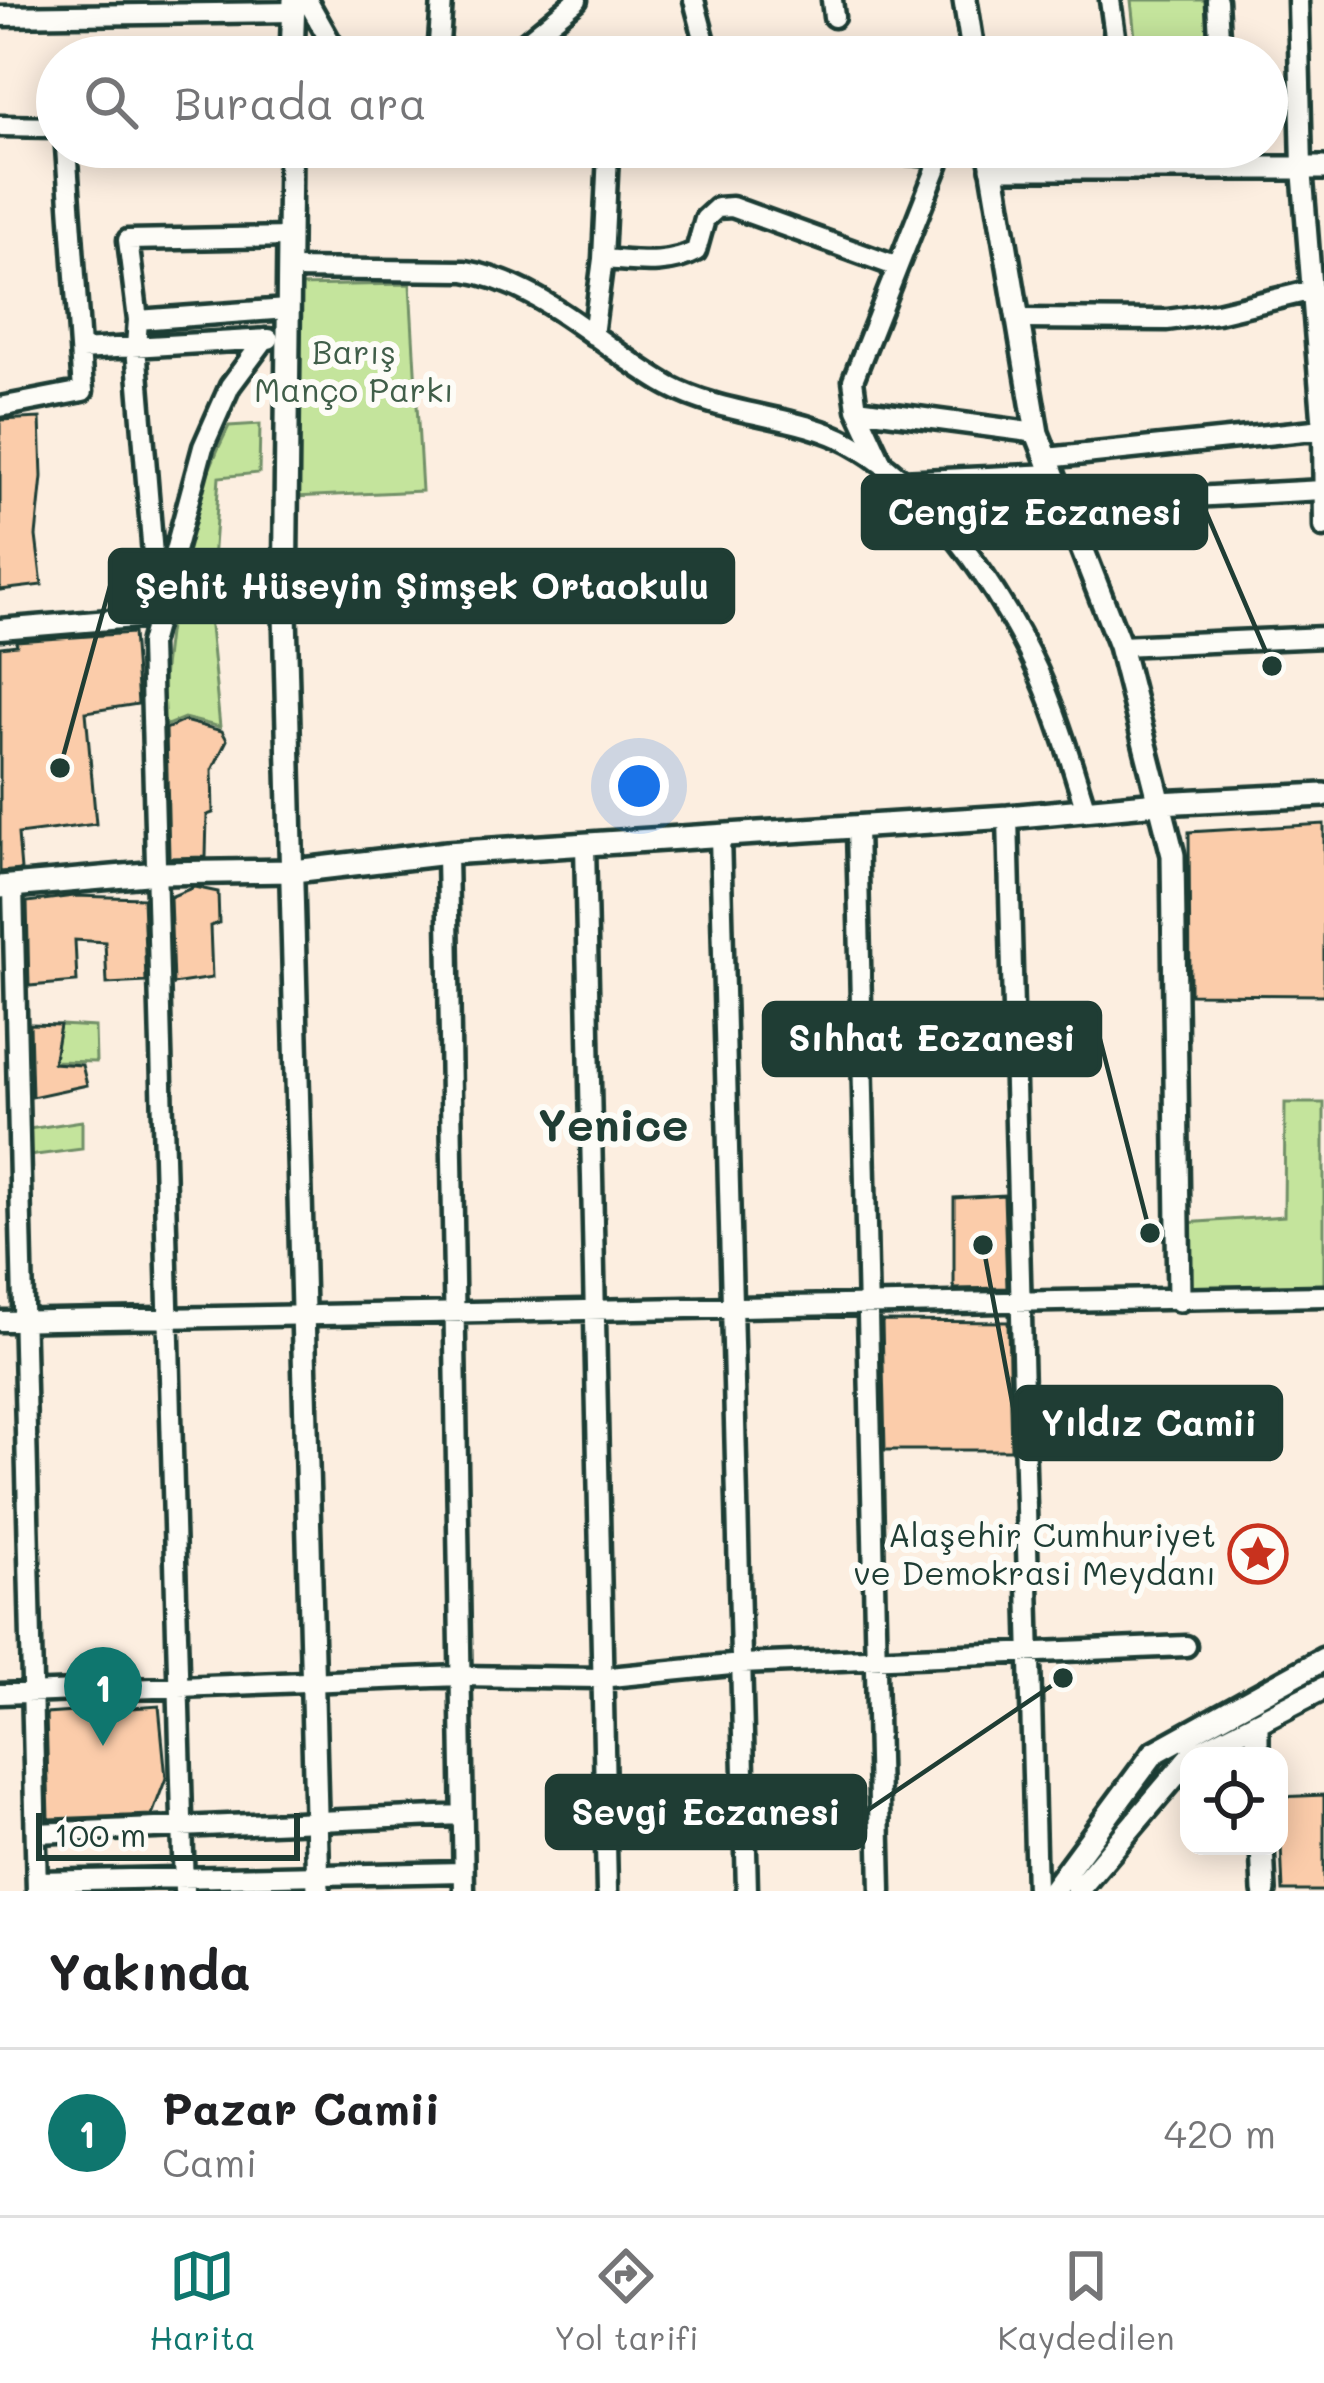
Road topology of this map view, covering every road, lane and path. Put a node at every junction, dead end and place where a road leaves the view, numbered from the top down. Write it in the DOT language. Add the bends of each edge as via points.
graph roads {
  1 [pos="442,0"];
  2 [pos="577,0"];
  3 [pos="694,0"];
  4 [pos="965,0"];
  5 [pos="1110,0"];
  6 [pos="1216,0"];
  7 [pos="1298,0"];
  8 [pos="298,4"];
  9 [pos="81,7"];
  10 [pos="0,16"];
  11 [pos="294,36"];
  12 [pos="323,36"];
  13 [pos="439,36"];
  14 [pos="533,36"];
  15 [pos="703,36"];
  16 [pos="970,36"];
  17 [pos="1115,36"];
  18 [pos="1219,36"];
  19 [pos="0,126"];
  20 [pos="36,127"];
  21 [pos="68,168"];
  22 [pos="290,168"];
  23 [pos="616,168"];
  24 [pos="937,168"];
  25 [pos="992,168"];
  26 [pos="1313,168"];
  27 [pos="288,237"];
  28 [pos="603,260"];
  29 [pos="896,266"];
  30 [pos="287,269"];
  31 [pos="1313,290"];
  32 [pos="287,309"];
  33 [pos="1018,319"];
  34 [pos="138,320"];
  35 [pos="592,335"];
  36 [pos="275,339"];
  37 [pos="136,347"];
  38 [pos="81,350"];
  39 [pos="0,406"];
  40 [pos="857,409"];
  41 [pos="1323,417"];
  42 [pos="1037,433"];
  43 [pos="883,464"];
  44 [pos="1050,466"];
  45 [pos="1324,470"];
  46 [pos="902,482"];
  47 [pos="1323,490"];
  48 [pos="1064,504"];
  49 [pos="1324,527"];
  50 [pos="158,616"];
  51 [pos="0,629"];
  52 [pos="1324,637"];
  53 [pos="1120,646"];
  54 [pos="1324,795"];
  55 [pos="1158,803"];
  56 [pos="1086,810"];
  57 [pos="1008,817"];
  58 [pos="857,827"];
  59 [pos="720,836"];
  60 [pos="585,844"];
  61 [pos="447,853"];
  62 [pos="295,871"];
  63 [pos="158,872"];
  64 [pos="7,887"];
  65 [pos="1324,1296"];
  66 [pos="1179,1300"];
  67 [pos="1022,1302"];
  68 [pos="868,1305"];
  69 [pos="732,1307"];
  70 [pos="595,1309"];
  71 [pos="454,1311"];
  72 [pos="304,1313"];
  73 [pos="170,1316"];
  74 [pos="0,1321"];
  75 [pos="22,1321"];
  76 [pos="1186,1646"];
  77 [pos="1031,1653"];
  78 [pos="877,1659"];
  79 [pos="1324,1659"];
  80 [pos="741,1664"];
  81 [pos="460,1676"];
  82 [pos="600,1678"];
  83 [pos="313,1681"];
  84 [pos="178,1687"];
  85 [pos="1324,1688"];
  86 [pos="32,1692"];
  87 [pos="0,1694"];
  88 [pos="1257,1724"];
  89 [pos="1210,1747"];
  90 [pos="1257,1747"];
  91 [pos="1180,1769"];
  92 [pos="463,1815"];
  93 [pos="316,1821"];
  94 [pos="182,1827"];
  95 [pos="36,1833"];
  96 [pos="1262,1855"];
  97 [pos="464,1881"];
  98 [pos="318,1883"];
  99 [pos="184,1884"];
  100 [pos="37,1886"];
  101 [pos="607,1891"];
  102 [pos="747,1891"];
  103 [pos="880,1891"];
  104 [pos="1036,1891"];
  105 [pos="1052,1891"];
  106 [pos="1077,1891"];
  107 [pos="1264,1891"];
  1 -- 13 [label="street"];
  2 -- 14 [label="street"];
  3 -- 15 [label="street"];
  4 -- 16 [label="street"];
  5 -- 17 [label="street"];
  6 -- 18 [label="street"];
  7 -- 26 [label="street"];
  8 -- 9 [label="street"];
  8 -- 11 [label="street"];
  8 -- 12 [label="street"];
  9 -- 10 [label="street"];
  19 -- 20 [label="street"];
  21 -- 38 [label="street"];
  22 -- 27 [label="street"];
  23 -- 28 [label="street"];
  24 -- 29 [label="street"];
  25 -- 33 [label="street"];
  26 -- 31 [label="street"];
  27 -- 30 [label="street"];
  27 -- 34 [label="street" via="128,240"];
  28 -- 29 [label="street" via="683,258 696,251 705,219 732,207"];
  28 -- 35 [label="street"];
  29 -- 40 [label="street" via="853,380"];
  30 -- 32 [label="street"];
  30 -- 35 [label="street" via="494,275"];
  31 -- 33 [label="street" via="1167,320"];
  31 -- 41 [label="street"];
  32 -- 34 [label="street"];
  32 -- 36 [label="street"];
  33 -- 42 [label="street"];
  34 -- 37 [label="street"];
  35 -- 43 [label="street" via="678,391 823,431"];
  36 -- 37 [label="street"];
  36 -- 50 [label="street" via="230,386 202,448"];
  36 -- 62 [label="street"];
  37 -- 38 [label="street"];
  37 -- 50 [label="street"];
  38 -- 39 [label="street" via="82,391"];
  40 -- 42 [label="street"];
  40 -- 43 [label="street"];
  41 -- 44 [label="street"];
  41 -- 45 [label="street"];
  42 -- 44 [label="street"];
  43 -- 46 [label="street"];
  44 -- 46 [label="street"];
  44 -- 48 [label="street"];
  45 -- 47 [label="street"];
  46 -- 56 [label="street" via="947,529 1022,640"];
  47 -- 48 [label="street"];
  47 -- 49 [label="street"];
  48 -- 53 [label="street"];
  50 -- 51 [label="street"];
  50 -- 63 [label="street" via="150,644"];
  52 -- 53 [label="street"];
  53 -- 55 [label="street"];
  54 -- 55 [label="street"];
  55 -- 56 [label="street"];
  55 -- 66 [label="street" via="1173,855"];
  56 -- 57 [label="street"];
  57 -- 58 [label="street"];
  57 -- 67 [label="street"];
  58 -- 59 [label="street"];
  58 -- 68 [label="street"];
  59 -- 60 [label="street"];
  59 -- 69 [label="street"];
  60 -- 61 [label="street"];
  60 -- 70 [label="street"];
  61 -- 62 [label="street"];
  61 -- 71 [label="street"];
  62 -- 63 [label="street"];
  62 -- 72 [label="street"];
  63 -- 64 [label="street"];
  63 -- 73 [label="street"];
  64 -- 75 [label="street"];
  65 -- 66 [label="street"];
  66 -- 67 [label="street"];
  67 -- 68 [label="street"];
  67 -- 77 [label="street"];
  68 -- 69 [label="street"];
  68 -- 78 [label="street"];
  69 -- 70 [label="street"];
  69 -- 80 [label="street"];
  70 -- 71 [label="street"];
  70 -- 82 [label="street"];
  71 -- 72 [label="street"];
  71 -- 81 [label="street"];
  72 -- 73 [label="street"];
  72 -- 83 [label="street"];
  73 -- 75 [label="street"];
  73 -- 84 [label="street"];
  74 -- 75 [label="street"];
  75 -- 86 [label="street"];
  76 -- 77 [label="street"];
  77 -- 78 [label="street"];
  77 -- 104 [label="street"];
  78 -- 80 [label="street"];
  78 -- 103 [label="street"];
  79 -- 105 [label="street" via="1154,1753"];
  80 -- 82 [label="street"];
  80 -- 102 [label="street"];
  81 -- 82 [label="street"];
  81 -- 83 [label="street"];
  81 -- 92 [label="street"];
  82 -- 101 [label="street"];
  83 -- 84 [label="street"];
  83 -- 93 [label="street"];
  84 -- 86 [label="street"];
  84 -- 94 [label="street"];
  85 -- 88 [label="street"];
  86 -- 87 [label="street"];
  86 -- 95 [label="street"];
  88 -- 89 [label="street"];
  88 -- 90 [label="street"];
  91 -- 106 [label="street"];
  92 -- 93 [label="street"];
  92 -- 97 [label="street"];
  93 -- 94 [label="street"];
  93 -- 98 [label="street"];
  94 -- 95 [label="street"];
  94 -- 99 [label="street"];
  95 -- 100 [label="street"];
  96 -- 107 [label="street"];
  97 -- 98 [label="street"];
  98 -- 99 [label="street"];
  99 -- 100 [label="street"];
}
